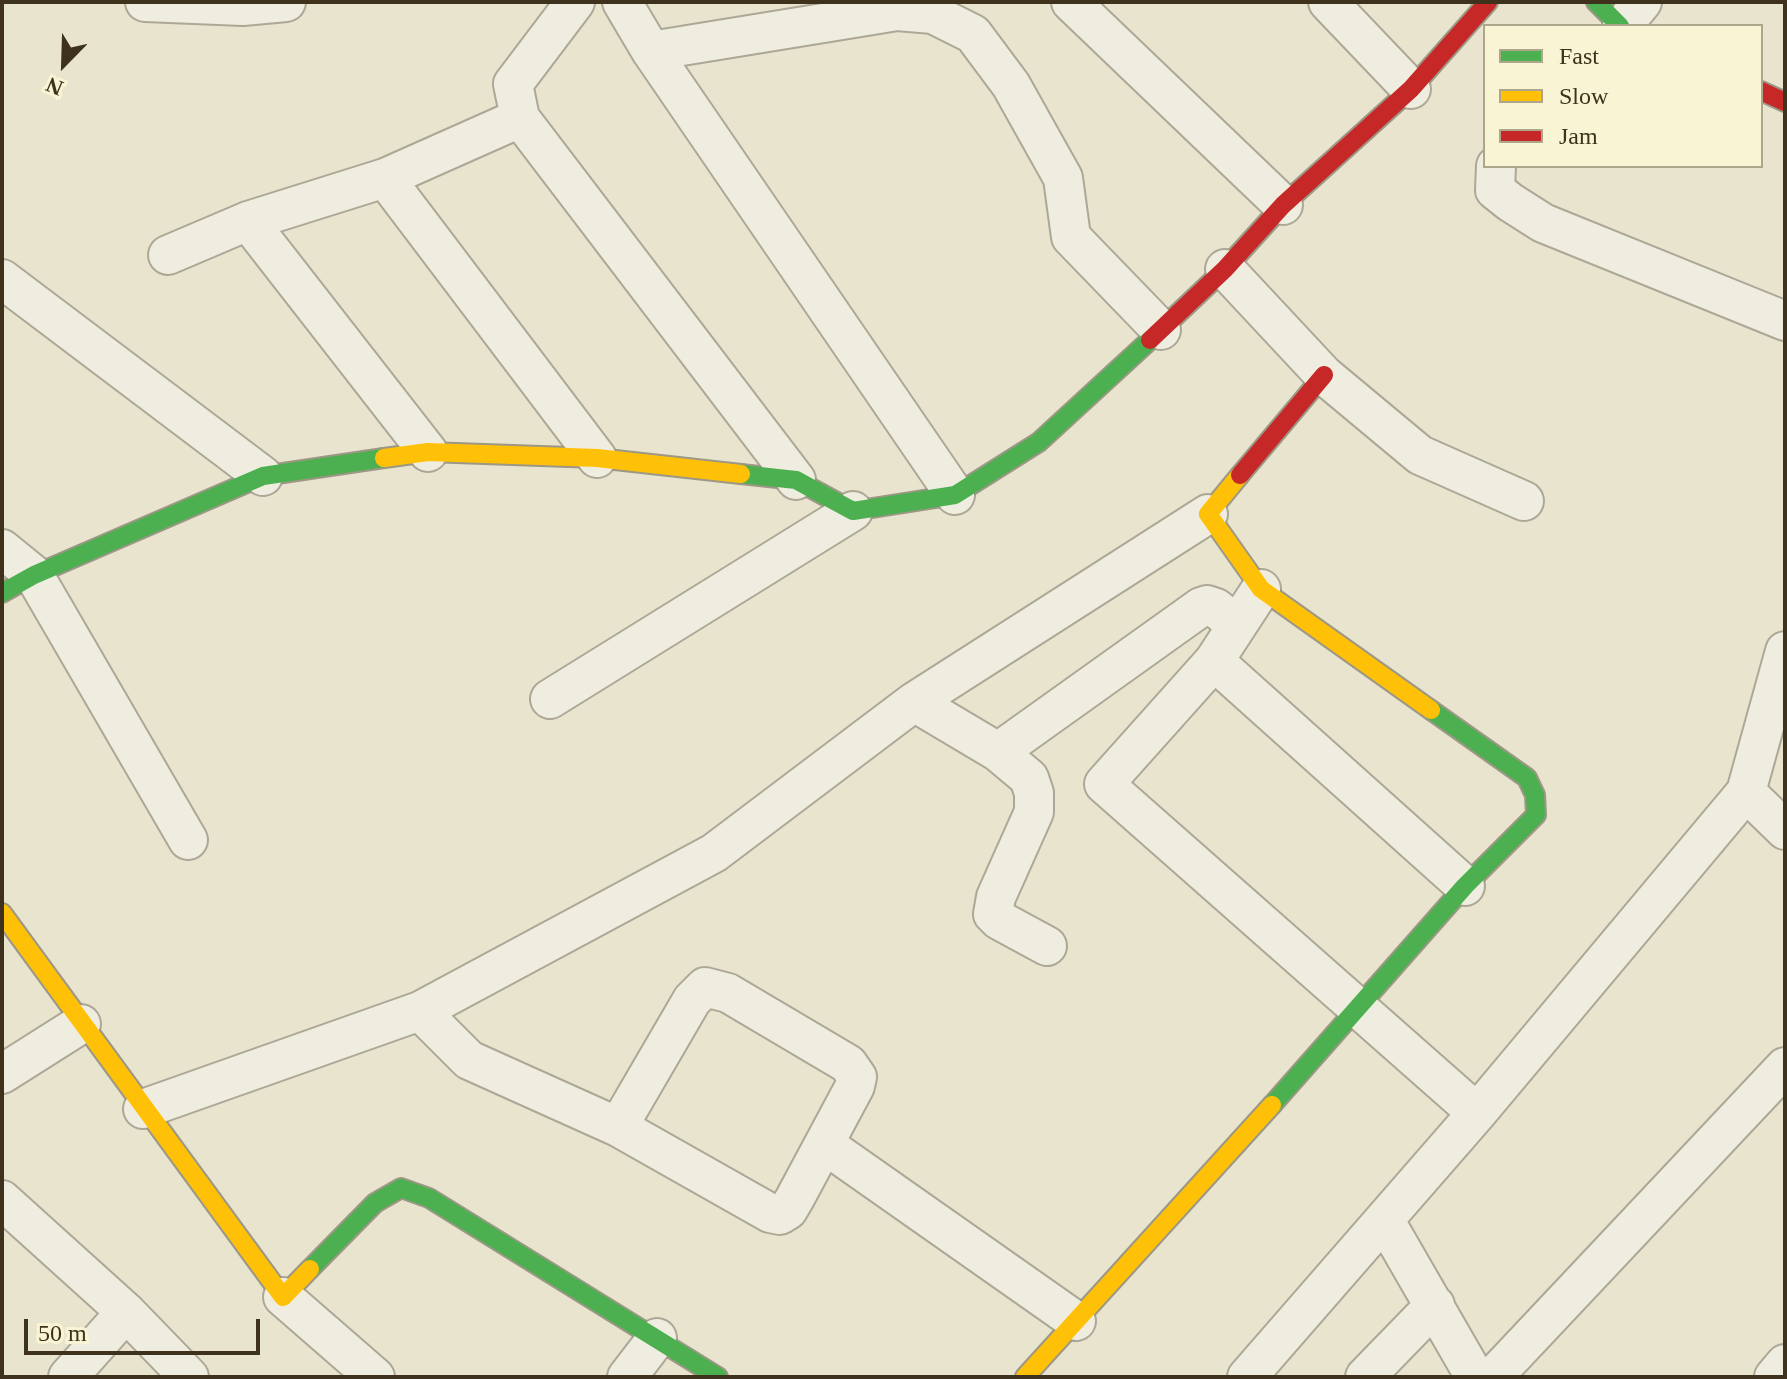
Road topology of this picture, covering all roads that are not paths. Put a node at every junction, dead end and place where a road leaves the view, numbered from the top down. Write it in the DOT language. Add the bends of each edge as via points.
graph roads {
  1 [pos="145,2"];
  2 [pos="286,2"];
  3 [pos="575,2"];
  4 [pos="622,2"];
  5 [pos="1071,2"];
  6 [pos="1328,2"];
  7 [pos="1488,2"];
  8 [pos="1596,2"];
  9 [pos="1642,2"];
  10 [pos="1619,24"];
  11 [pos="1623,24"];
  12 [pos="651,51"];
  13 [pos="1411,89"];
  14 [pos="1763,92"];
  15 [pos="1785,102"];
  16 [pos="520,118"];
  17 [pos="1496,168"];
  18 [pos="385,178"];
  19 [pos="1283,205"];
  20 [pos="248,221"];
  21 [pos="168,255"];
  22 [pos="1225,269"];
  23 [pos="2,279"];
  24 [pos="1785,321"];
  25 [pos="1161,330"];
  26 [pos="1324,375"];
  27 [pos="428,452"];
  28 [pos="597,458"];
  29 [pos="263,476"];
  30 [pos="796,480"];
  31 [pos="955,495"];
  32 [pos="1524,501"];
  33 [pos="853,511"];
  34 [pos="1208,514"];
  35 [pos="2,549"];
  36 [pos="18,584"];
  37 [pos="1261,589"];
  38 [pos="1237,626"];
  39 [pos="1785,651"];
  40 [pos="1214,661"];
  41 [pos="550,699"];
  42 [pos="914,702"];
  43 [pos="998,752"];
  44 [pos="1746,792"];
  45 [pos="1785,830"];
  46 [pos="188,840"];
  47 [pos="1465,886"];
  48 [pos="2,913"];
  49 [pos="1047,946"];
  50 [pos="1359,1009"];
  51 [pos="420,1011"];
  52 [pos="81,1024"];
  53 [pos="1785,1067"];
  54 [pos="2,1074"];
  55 [pos="143,1109"];
  56 [pos="1477,1113"];
  57 [pos="618,1127"];
  58 [pos="824,1144"];
  59 [pos="2,1200"];
  60 [pos="1385,1221"];
  61 [pos="283,1297"];
  62 [pos="1435,1305"];
  63 [pos="126,1312"];
  64 [pos="1076,1321"];
  65 [pos="657,1338"];
  66 [pos="1785,1364"];
  67 [pos="68,1377"];
  68 [pos="189,1377"];
  69 [pos="375,1377"];
  70 [pos="627,1377"];
  71 [pos="718,1377"];
  72 [pos="1025,1377"];
  73 [pos="1247,1377"];
  74 [pos="1365,1377"];
  75 [pos="1475,1377"];
  76 [pos="1493,1377"];
  77 [pos="1774,1377"];
  1 -- 2 [label="street"];
  3 -- 16 [label="street" via="513,84"];
  4 -- 12 [label="street"];
  5 -- 19 [label="street"];
  6 -- 13 [label="street"];
  7 -- 13 [label="street"];
  8 -- 10 [label="street"];
  9 -- 11 [label="street"];
  12 -- 25 [label="street" via="897,11 933,14 973,34 1011,85 1063,178 1071,237"];
  12 -- 31 [label="street"];
  13 -- 19 [label="street"];
  14 -- 15 [label="street"];
  16 -- 18 [label="street"];
  16 -- 30 [label="street"];
  17 -- 24 [label="street" via="1495,190 1543,223"];
  18 -- 20 [label="street"];
  18 -- 28 [label="street"];
  19 -- 22 [label="street"];
  20 -- 21 [label="street"];
  20 -- 27 [label="street"];
  22 -- 25 [label="street"];
  22 -- 26 [label="street"];
  23 -- 29 [label="street"];
  25 -- 31 [label="street" via="1039,442"];
  26 -- 32 [label="street" via="1420,455"];
  26 -- 34 [label="street"];
  27 -- 28 [label="street"];
  27 -- 29 [label="street"];
  28 -- 30 [label="street"];
  29 -- 36 [label="street"];
  30 -- 33 [label="street"];
  31 -- 33 [label="street"];
  33 -- 41 [label="street"];
  34 -- 37 [label="street"];
  34 -- 42 [label="street"];
  35 -- 36 [label="street"];
  36 -- 46 [label="street"];
  37 -- 38 [label="street"];
  37 -- 47 [label="street" via="1527,778 1536,815"];
  38 -- 40 [label="street"];
  38 -- 43 [label="street" via="1216,608 1201,607"];
  39 -- 44 [label="street"];
  40 -- 47 [label="street"];
  40 -- 50 [label="street" via="1104,784"];
  42 -- 43 [label="street"];
  42 -- 51 [label="street" via="714,853"];
  43 -- 49 [label="street" via="1029,778 1034,812 993,914"];
  44 -- 45 [label="street"];
  44 -- 56 [label="street"];
  47 -- 50 [label="street"];
  48 -- 52 [label="street"];
  50 -- 56 [label="street"];
  50 -- 64 [label="street"];
  51 -- 55 [label="street"];
  51 -- 57 [label="street" via="469,1060"];
  52 -- 54 [label="street"];
  52 -- 55 [label="street"];
  53 -- 76 [label="street"];
  55 -- 61 [label="street"];
  56 -- 60 [label="street"];
  57 -- 58 [label="street" via="780,1215 788,1210"];
  57 -- 58 [label="street" via="692,1000 712,987 848,1064 855,1073 855,1086"];
  58 -- 64 [label="street"];
  59 -- 63 [label="street"];
  60 -- 62 [label="street"];
  60 -- 73 [label="street"];
  61 -- 65 [label="street" via="375,1203 401,1188 429,1198"];
  61 -- 69 [label="street"];
  62 -- 74 [label="street"];
  62 -- 75 [label="street"];
  63 -- 67 [label="street"];
  63 -- 68 [label="street"];
  64 -- 72 [label="street"];
  65 -- 70 [label="street"];
  65 -- 71 [label="street"];
  66 -- 77 [label="street"];
}
